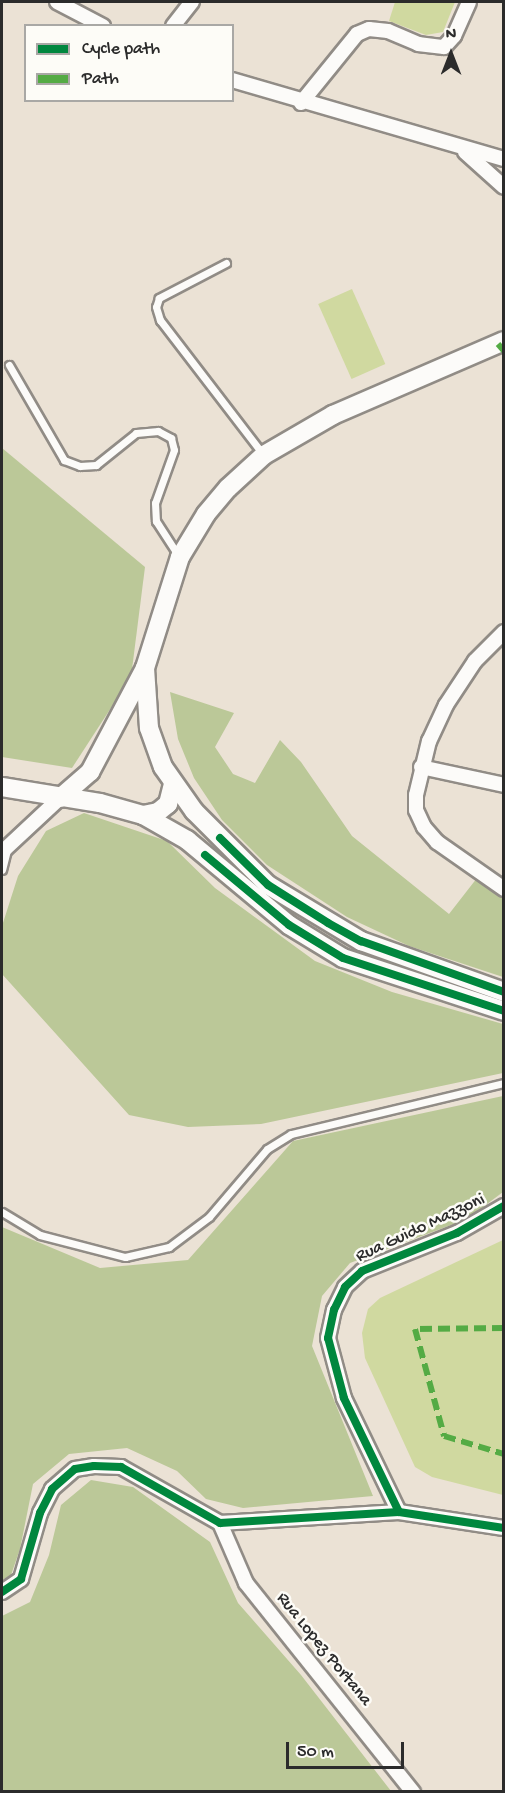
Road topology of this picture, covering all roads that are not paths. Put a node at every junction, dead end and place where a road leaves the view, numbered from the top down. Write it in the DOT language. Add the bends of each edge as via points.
graph roads {
  1 [pos="57,2"];
  2 [pos="192,2"];
  3 [pos="469,2"];
  4 [pos="99,24"];
  5 [pos="175,24"];
  6 [pos="234,81"];
  7 [pos="301,103"];
  8 [pos="462,149"];
  9 [pos="504,159"];
  10 [pos="504,187"];
  11 [pos="226,263"];
  12 [pos="502,342"];
  13 [pos="9,365"];
  14 [pos="264,455"];
  15 [pos="180,557"];
  16 [pos="504,632"];
  17 [pos="145,668"];
  18 [pos="116,721"];
  19 [pos="149,728"];
  20 [pos="421,767"];
  21 [pos="90,772"];
  22 [pos="173,784"];
  23 [pos="504,785"];
  24 [pos="2,787"];
  25 [pos="60,798"];
  26 [pos="100,803"];
  27 [pos="143,815"];
  28 [pos="4,850"];
  29 [pos="2,870"];
  30 [pos="504,889"];
  31 [pos="504,992"];
  32 [pos="504,1011"];
  33 [pos="504,1083"];
  34 [pos="504,1206"];
  35 [pos="2,1212"];
  36 [pos="399,1512"];
  37 [pos="220,1523"];
  38 [pos="504,1528"];
  39 [pos="2,1592"];
  40 [pos="413,1791"];
  1 -- 4 [label="street"];
  2 -- 5 [label="street"];
  3 -- 7 [label="street" via="454,36 444,47 418,44 388,31 369,29 357,34"];
  6 -- 7 [label="street"];
  7 -- 8 [label="street"];
  8 -- 9 [label="street"];
  8 -- 10 [label="street"];
  11 -- 14 [label="lane" via="159,298 156,307 160,320"];
  12 -- 14 [label="main road" via="333,415"];
  13 -- 15 [label="lane" via="64,460 80,466 96,465 136,433 158,431 171,438 174,450 155,503 156,521"];
  14 -- 15 [label="main road" via="206,514"];
  15 -- 17 [label="main road"];
  16 -- 20 [label="street" via="475,661 446,705"];
  17 -- 18 [label="main road"];
  17 -- 19 [label="main road"];
  18 -- 19 [label="main road" via="134,719"];
  18 -- 21 [label="main road"];
  19 -- 22 [label="main road"];
  20 -- 23 [label="street"];
  20 -- 30 [label="street" via="416,810 424,827 437,842"];
  21 -- 25 [label="main road"];
  21 -- 26 [label="main road"];
  22 -- 27 [label="main road" via="168,804 158,812"];
  22 -- 31 [label="main road" via="235,854 297,905 361,941"];
  24 -- 25 [label="main road"];
  25 -- 26 [label="main road"];
  25 -- 28 [label="street"];
  26 -- 27 [label="main road"];
  27 -- 32 [label="main road" via="187,840 289,925 343,958"];
  28 -- 29 [label="lane"];
  33 -- 35 [label="lane" via="291,1134 267,1149 209,1216 169,1247 125,1257 40,1235"];
  34 -- 36 [label="street, Rua Guido Mazzoni" via="457,1233 362,1270 345,1287 334,1310 328,1338 344,1398"];
  36 -- 37 [label="street"];
  36 -- 38 [label="street"];
  37 -- 39 [label="street" via="121,1467 75,1469 52,1489 40,1513 21,1579"];
  37 -- 40 [label="street, Rua Lopez Portana" via="246,1583"];
}
